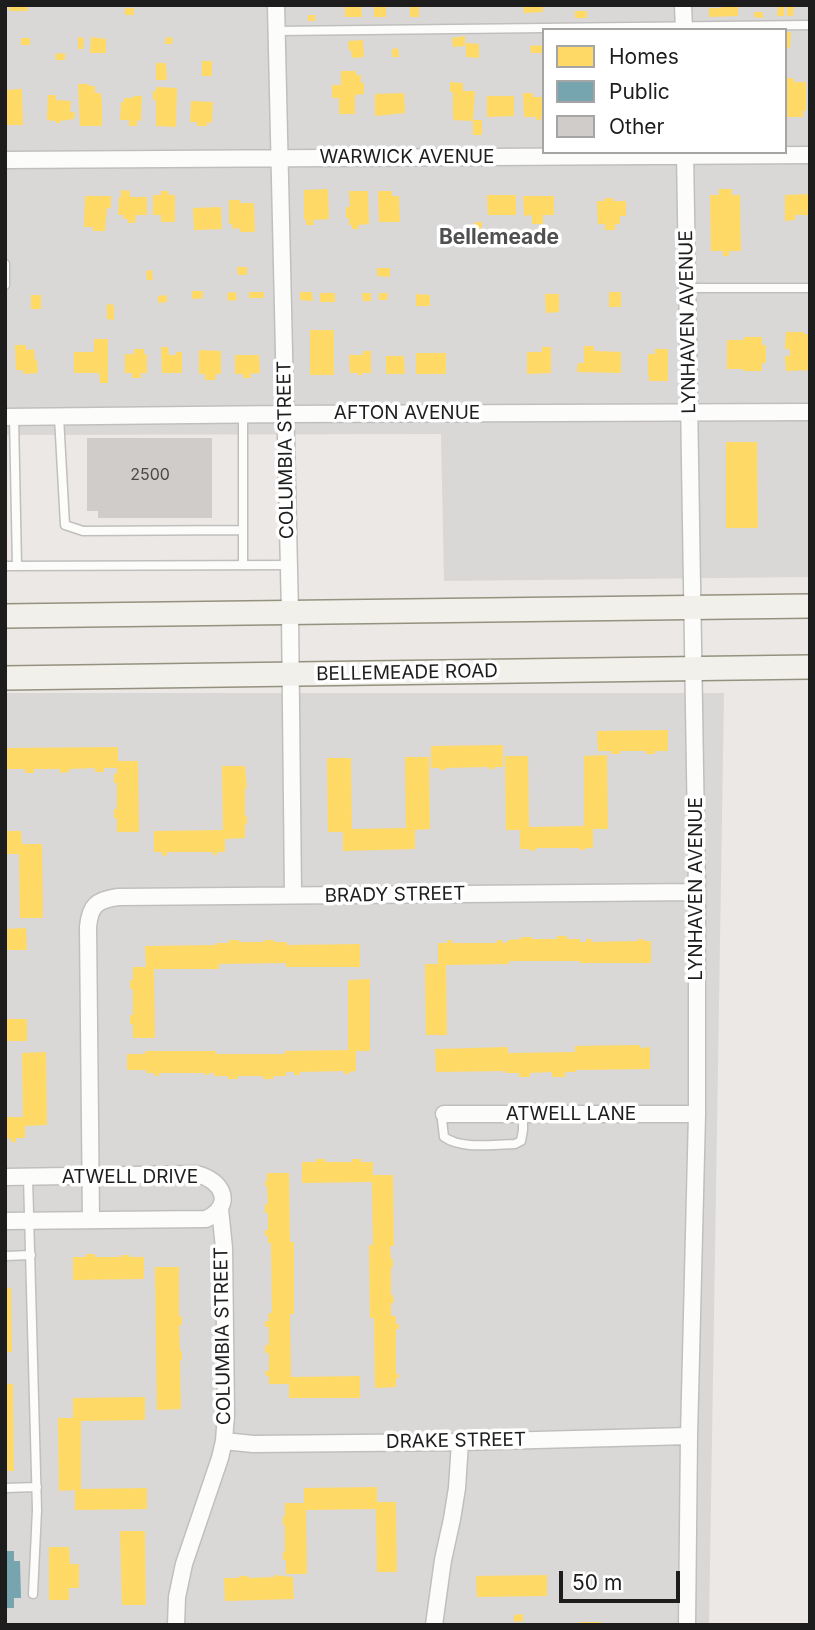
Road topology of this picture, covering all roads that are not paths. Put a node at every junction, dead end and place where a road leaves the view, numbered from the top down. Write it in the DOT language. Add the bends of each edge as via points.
graph roads {
  1 [pos="276,5"];
  2 [pos="683,5"];
  3 [pos="810,25"];
  4 [pos="684,28"];
  5 [pos="542,29"];
  6 [pos="277,31"];
  7 [pos="685,154"];
  8 [pos="810,155"];
  9 [pos="281,158"];
  10 [pos="5,160"];
  11 [pos="5,264"];
  12 [pos="5,285"];
  13 [pos="688,288"];
  14 [pos="810,288"];
  15 [pos="689,412"];
  16 [pos="810,412"];
  17 [pos="243,414"];
  18 [pos="285,414"];
  19 [pos="10,417"];
  20 [pos="59,417"];
  21 [pos="243,530"];
  22 [pos="5,531"];
  23 [pos="17,531"];
  24 [pos="243,565"];
  25 [pos="289,565"];
  26 [pos="5,566"];
  27 [pos="18,566"];
  28 [pos="810,606"];
  29 [pos="694,608"];
  30 [pos="290,613"];
  31 [pos="5,616"];
  32 [pos="810,667"];
  33 [pos="694,669"];
  34 [pos="291,674"];
  35 [pos="5,678"];
  36 [pos="697,892"];
  37 [pos="293,895"];
  38 [pos="444,1114"];
  39 [pos="523,1114"];
  40 [pos="697,1114"];
  41 [pos="91,1176"];
  42 [pos="5,1177"];
  43 [pos="28,1177"];
  44 [pos="220,1209"];
  45 [pos="91,1220"];
  46 [pos="5,1221"];
  47 [pos="30,1221"];
  48 [pos="31,1255"];
  49 [pos="5,1256"];
  50 [pos="689,1436"];
  51 [pos="224,1441"];
  52 [pos="460,1441"];
  53 [pos="5,1488"];
  54 [pos="37,1488"];
  55 [pos="33,1594"];
  56 [pos="176,1625"];
  57 [pos="434,1625"];
  58 [pos="687,1625"];
  1 -- 6 [label="street, COLUMBIA STREET"];
  2 -- 4 [label="street"];
  3 -- 4 [label="lane"];
  5 -- 6 [label="lane"];
  6 -- 9 [label="street, COLUMBIA STREET"];
  7 -- 8 [label="street, WARWICK AVENUE"];
  7 -- 9 [label="street, WARWICK AVENUE"];
  7 -- 13 [label="street, LYNHAVEN AVENUE"];
  9 -- 10 [label="street, WARWICK AVENUE"];
  9 -- 18 [label="street, COLUMBIA STREET"];
  11 -- 12 [label="lane"];
  13 -- 14 [label="lane"];
  13 -- 15 [label="street, LYNHAVEN AVENUE"];
  15 -- 16 [label="street, AFTON AVENUE"];
  15 -- 18 [label="street, AFTON AVENUE"];
  15 -- 29 [label="street, LYNHAVEN AVENUE"];
  17 -- 18 [label="street, AFTON AVENUE"];
  17 -- 20 [label="street, AFTON AVENUE"];
  17 -- 21 [label="lane"];
  18 -- 25 [label="street, COLUMBIA STREET"];
  19 -- 20 [label="street, AFTON AVENUE"];
  19 -- 23 [label="lane"];
  20 -- 21 [label="lane" via="65,525 83,531"];
  21 -- 24 [label="lane"];
  22 -- 23 [label="lane"];
  23 -- 27 [label="lane"];
  24 -- 25 [label="lane"];
  24 -- 27 [label="lane"];
  25 -- 30 [label="street, COLUMBIA STREET"];
  26 -- 27 [label="lane"];
  28 -- 29 [label="main road"];
  29 -- 30 [label="main road"];
  29 -- 33 [label="street, LYNHAVEN AVENUE"];
  30 -- 31 [label="main road"];
  30 -- 34 [label="street, COLUMBIA STREET"];
  32 -- 33 [label="main road, BELLEMEADE ROAD"];
  33 -- 34 [label="main road, BELLEMEADE ROAD"];
  33 -- 36 [label="street, LYNHAVEN AVENUE"];
  34 -- 35 [label="main road, BELLEMEADE ROAD"];
  34 -- 37 [label="street, COLUMBIA STREET"];
  36 -- 37 [label="street, BRADY STREET"];
  36 -- 40 [label="street, LYNHAVEN AVENUE"];
  37 -- 41 [label="street, BRADY STREET" via="118,897 95,905 88,927"];
  38 -- 39 [label="street, ATWELL LANE"];
  38 -- 39 [label="lane" via="444,1138 467,1145 521,1141"];
  39 -- 40 [label="street, ATWELL LANE"];
  40 -- 50 [label="street, LYNHAVEN AVENUE"];
  41 -- 43 [label="street, ATWELL DRIVE"];
  41 -- 44 [label="street, ATWELL DRIVE" via="205,1176 220,1188"];
  41 -- 45 [label="street"];
  42 -- 43 [label="street, ATWELL DRIVE"];
  43 -- 47 [label="lane"];
  44 -- 45 [label="street" via="206,1219"];
  44 -- 51 [label="street, COLUMBIA STREET"];
  45 -- 47 [label="street"];
  46 -- 47 [label="street"];
  47 -- 48 [label="lane"];
  48 -- 49 [label="lane"];
  48 -- 54 [label="lane"];
  50 -- 52 [label="street, DRAKE STREET"];
  50 -- 58 [label="street, LYNHAVEN AVENUE"];
  51 -- 52 [label="street, DRAKE STREET"];
  51 -- 56 [label="street, COLUMBIA STREET" via="184,1564"];
  52 -- 57 [label="street" via="457,1488"];
  53 -- 54 [label="lane"];
  54 -- 55 [label="lane"];
}
